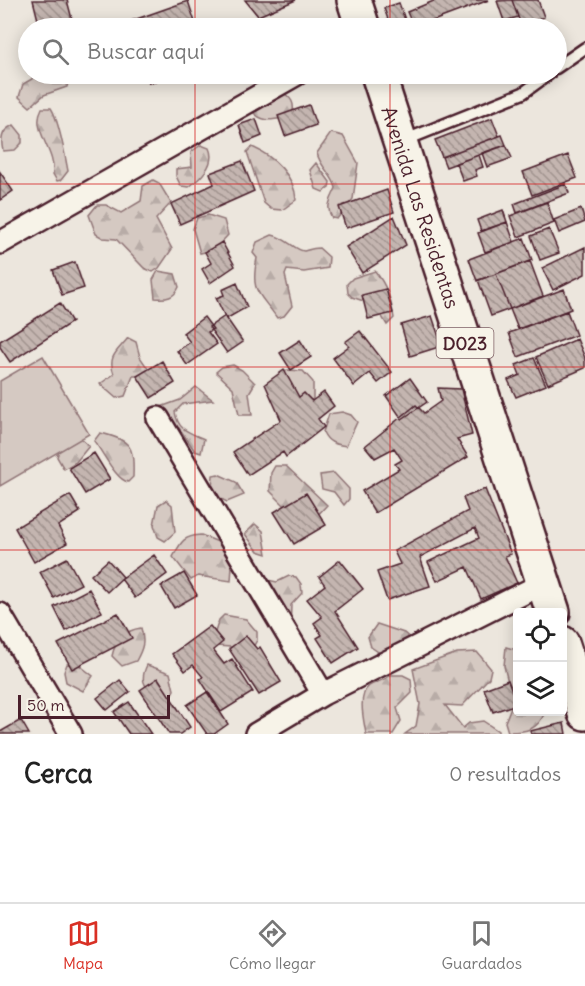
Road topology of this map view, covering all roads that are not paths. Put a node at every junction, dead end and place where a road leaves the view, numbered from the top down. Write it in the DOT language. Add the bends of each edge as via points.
graph roads {
  1 [pos="354,0"];
  2 [pos="360,18"];
  3 [pos="585,48"];
  4 [pos="567,60"];
  5 [pos="279,84"];
  6 [pos="381,84"];
  7 [pos="535,84"];
  8 [pos="400,142"];
  9 [pos="0,243"];
  10 [pos="158,418"];
  11 [pos="548,598"];
  12 [pos="0,614"];
  13 [pos="567,657"];
  14 [pos="323,694"];
  15 [pos="585,713"];
  16 [pos="71,734"];
  17 [pos="256,734"];
  1 -- 2 [label="main road"];
  3 -- 4 [label="lane"];
  5 -- 9 [label="street"];
  6 -- 8 [label="main road, Avenida Las Residentas / D023"];
  7 -- 8 [label="lane" via="523,93"];
  8 -- 11 [label="main road, Avenida Las Residentas / D023"];
  10 -- 14 [label="street"];
  11 -- 14 [label="street"];
  12 -- 16 [label="street"];
  13 -- 15 [label="main road"];
  14 -- 17 [label="street"];
}
